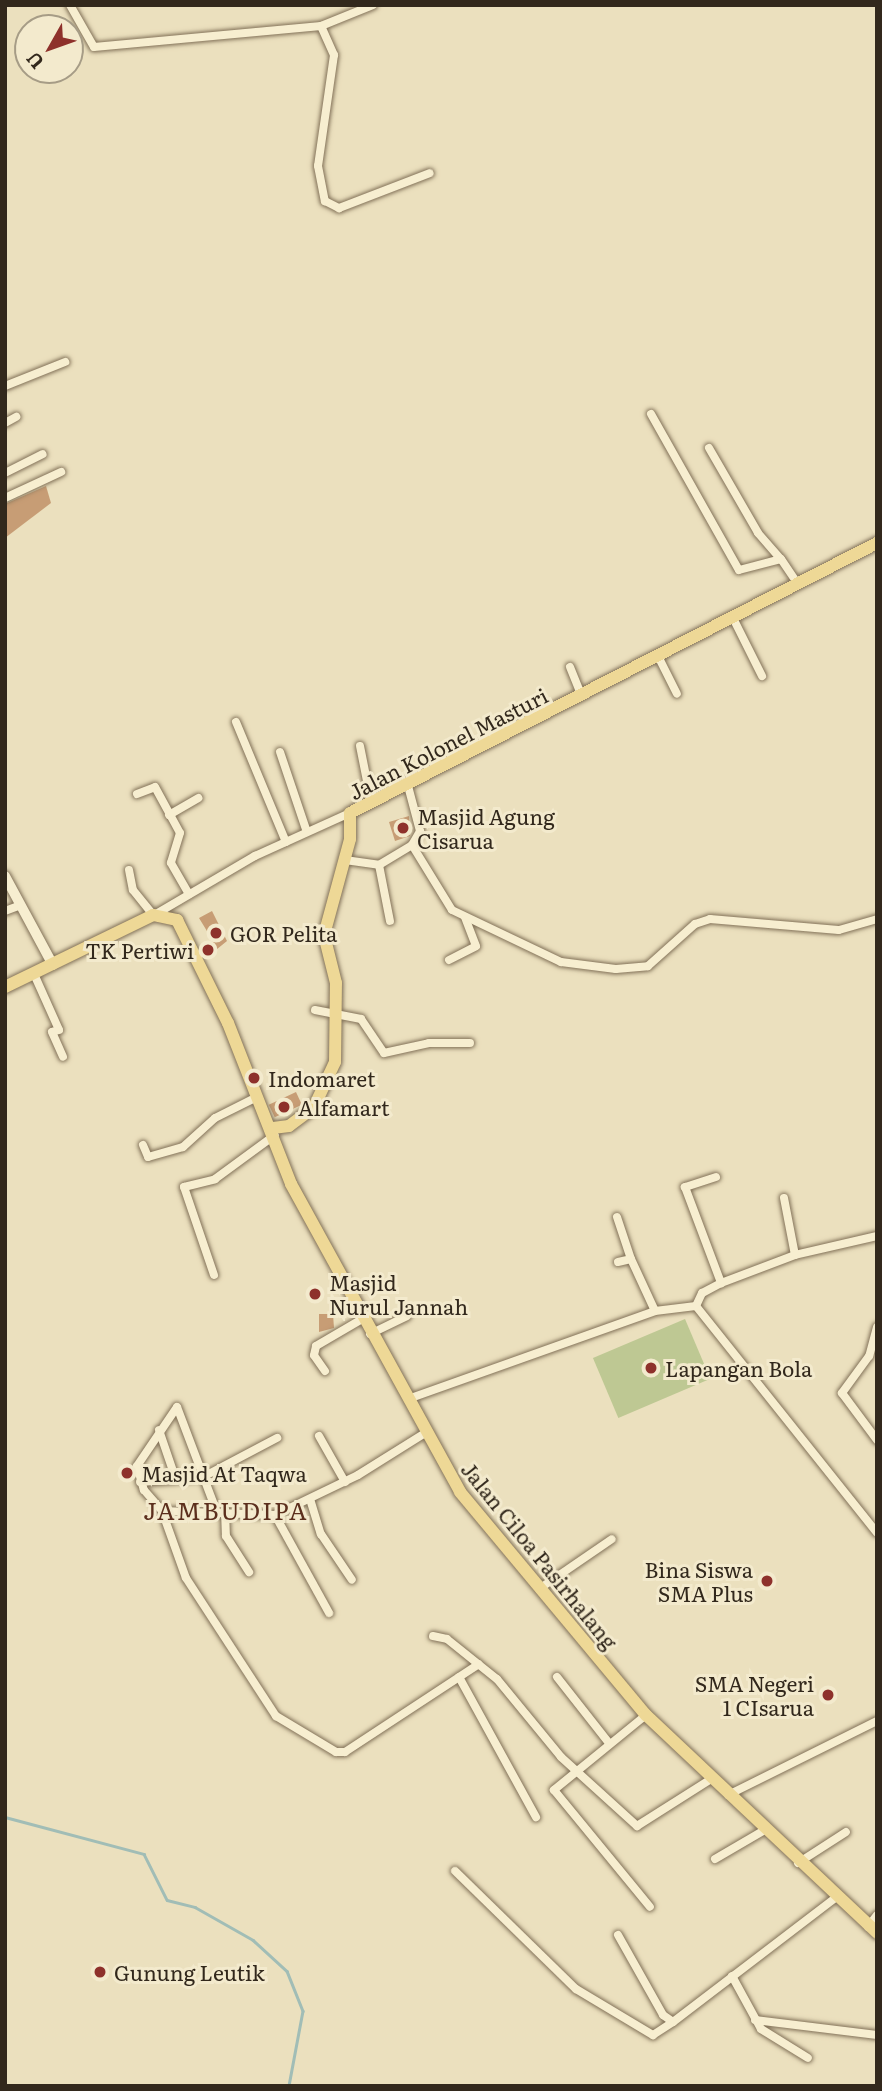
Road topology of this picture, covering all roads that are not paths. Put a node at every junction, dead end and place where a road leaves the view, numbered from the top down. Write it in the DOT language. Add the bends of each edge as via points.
graph roads {
  1 [pos="70,5"];
  2 [pos="373,5"];
  3 [pos="321,26"];
  4 [pos="430,173"];
  5 [pos="65,362"];
  6 [pos="5,386"];
  7 [pos="651,414"];
  8 [pos="16,417"];
  9 [pos="5,424"];
  10 [pos="709,448"];
  11 [pos="43,454"];
  12 [pos="61,472"];
  13 [pos="5,473"];
  14 [pos="5,498"];
  15 [pos="877,542"];
  16 [pos="781,559"];
  17 [pos="799,584"];
  18 [pos="733,618"];
  19 [pos="658,656"];
  20 [pos="570,667"];
  21 [pos="762,677"];
  22 [pos="677,694"];
  23 [pos="582,696"];
  24 [pos="236,722"];
  25 [pos="360,746"];
  26 [pos="280,752"];
  27 [pos="407,782"];
  28 [pos="137,793"];
  29 [pos="199,798"];
  30 [pos="370,802"];
  31 [pos="350,813"];
  32 [pos="169,815"];
  33 [pos="307,832"];
  34 [pos="286,842"];
  35 [pos="412,845"];
  36 [pos="345,860"];
  37 [pos="379,865"];
  38 [pos="129,870"];
  39 [pos="5,876"];
  40 [pos="189,894"];
  41 [pos="21,905"];
  42 [pos="5,911"];
  43 [pos="154,914"];
  44 [pos="465,917"];
  45 [pos="877,919"];
  46 [pos="390,921"];
  47 [pos="449,960"];
  48 [pos="53,965"];
  49 [pos="34,974"];
  50 [pos="5,988"];
  51 [pos="315,1010"];
  52 [pos="338,1013"];
  53 [pos="326,1023"];
  54 [pos="470,1043"];
  55 [pos="63,1057"];
  56 [pos="255,1098"];
  57 [pos="274,1132"];
  58 [pos="143,1145"];
  59 [pos="716,1177"];
  60 [pos="784,1198"];
  61 [pos="617,1217"];
  62 [pos="877,1236"];
  63 [pos="794,1255"];
  64 [pos="631,1259"];
  65 [pos="618,1262"];
  66 [pos="214,1275"];
  67 [pos="721,1283"];
  68 [pos="696,1306"];
  69 [pos="654,1311"];
  70 [pos="407,1316"];
  71 [pos="362,1319"];
  72 [pos="877,1327"];
  73 [pos="370,1334"];
  74 [pos="325,1371"];
  75 [pos="408,1399"];
  76 [pos="159,1430"];
  77 [pos="425,1433"];
  78 [pos="319,1436"];
  79 [pos="277,1437"];
  80 [pos="877,1440"];
  81 [pos="175,1477"];
  82 [pos="203,1477"];
  83 [pos="140,1482"];
  84 [pos="345,1482"];
  85 [pos="310,1499"];
  86 [pos="220,1510"];
  87 [pos="162,1511"];
  88 [pos="275,1516"];
  89 [pos="877,1533"];
  90 [pos="612,1539"];
  91 [pos="249,1572"];
  92 [pos="352,1580"];
  93 [pos="539,1589"];
  94 [pos="329,1613"];
  95 [pos="433,1636"];
  96 [pos="479,1664"];
  97 [pos="459,1677"];
  98 [pos="557,1677"];
  99 [pos="646,1715"];
  100 [pos="877,1721"];
  101 [pos="609,1742"];
  102 [pos="576,1769"];
  103 [pos="711,1779"];
  104 [pos="729,1795"];
  105 [pos="536,1818"];
  106 [pos="763,1831"];
  107 [pos="846,1832"];
  108 [pos="715,1859"];
  109 [pos="798,1863"];
  110 [pos="454,1871"];
  111 [pos="835,1898"];
  112 [pos="650,1907"];
  113 [pos="877,1915"];
  114 [pos="872,1930"];
  115 [pos="618,1935"];
  116 [pos="732,1976"];
  117 [pos="755,2020"];
  118 [pos="673,2022"];
  119 [pos="877,2035"];
  120 [pos="808,2058"];
  1 -- 3 [label="street" via="93,47"];
  2 -- 3 [label="street"];
  3 -- 4 [label="street" via="334,55 318,166 326,201 339,208"];
  5 -- 6 [label="street"];
  7 -- 16 [label="street" via="738,570"];
  8 -- 9 [label="street"];
  10 -- 16 [label="street" via="758,533"];
  11 -- 13 [label="street"];
  12 -- 14 [label="street"];
  15 -- 17 [label="main road, Jalan Kolonel Masturi"];
  16 -- 17 [label="street"];
  17 -- 18 [label="main road, Jalan Kolonel Masturi"];
  18 -- 19 [label="main road, Jalan Kolonel Masturi"];
  18 -- 21 [label="street"];
  19 -- 22 [label="street"];
  19 -- 23 [label="main road, Jalan Kolonel Masturi"];
  20 -- 23 [label="street"];
  23 -- 27 [label="main road, Jalan Kolonel Masturi"];
  24 -- 34 [label="street"];
  25 -- 30 [label="street"];
  26 -- 33 [label="street"];
  27 -- 30 [label="main road, Jalan Kolonel Masturi"];
  27 -- 35 [label="street" via="420,831"];
  28 -- 32 [label="street" via="155,788"];
  29 -- 32 [label="street"];
  30 -- 31 [label="main road, Jalan Kolonel Masturi"];
  31 -- 33 [label="street"];
  31 -- 36 [label="main road, Jalan Kolonel Masturi"];
  32 -- 40 [label="street" via="180,836 171,863"];
  33 -- 34 [label="street"];
  34 -- 40 [label="street"];
  35 -- 37 [label="street"];
  35 -- 44 [label="street" via="449,907"];
  36 -- 37 [label="street"];
  36 -- 52 [label="main road, Jalan Kolonel Masturi" via="324,935"];
  37 -- 46 [label="street"];
  38 -- 43 [label="street" via="133,890"];
  39 -- 41 [label="street"];
  40 -- 43 [label="street"];
  41 -- 42 [label="street"];
  41 -- 48 [label="street"];
  43 -- 48 [label="main road"];
  43 -- 56 [label="main road" via="170,915 186,934"];
  44 -- 45 [label="street" via="553,959 616,969 648,966 695,924 710,919 839,930"];
  44 -- 47 [label="street" via="476,946"];
  48 -- 49 [label="main road"];
  49 -- 50 [label="main road"];
  49 -- 55 [label="street" via="59,1030 52,1032"];
  51 -- 52 [label="street"];
  52 -- 53 [label="street"];
  52 -- 54 [label="street" via="361,1020 384,1053 429,1043"];
  52 -- 57 [label="main road, Jalan Kolonel Masturi" via="335,1062 323,1095 295,1123"];
  56 -- 57 [label="main road"];
  56 -- 58 [label="street" via="215,1118 183,1147 148,1157"];
  57 -- 66 [label="street" via="215,1178 184,1187"];
  57 -- 71 [label="main road, Jalan Ciloa Pasirhalang" via="291,1184"];
  59 -- 67 [label="street" via="685,1187"];
  60 -- 63 [label="street"];
  61 -- 64 [label="street"];
  62 -- 63 [label="street"];
  63 -- 67 [label="street"];
  64 -- 65 [label="street"];
  64 -- 69 [label="street"];
  67 -- 68 [label="street" via="702,1293"];
  68 -- 69 [label="street"];
  68 -- 89 [label="street"];
  69 -- 75 [label="street"];
  70 -- 73 [label="street"];
  71 -- 73 [label="main road, Jalan Ciloa Pasirhalang"];
  71 -- 74 [label="street" via="316,1346 314,1355"];
  72 -- 80 [label="street" via="869,1356 842,1393"];
  73 -- 75 [label="main road, Jalan Ciloa Pasirhalang"];
  75 -- 77 [label="main road, Jalan Ciloa Pasirhalang"];
  76 -- 81 [label="street"];
  76 -- 82 [label="street" via="178,1408"];
  76 -- 83 [label="street" via="138,1459"];
  77 -- 84 [label="street"];
  77 -- 93 [label="main road, Jalan Ciloa Pasirhalang" via="460,1492"];
  78 -- 84 [label="street"];
  79 -- 82 [label="street"];
  81 -- 82 [label="street"];
  81 -- 83 [label="street"];
  82 -- 86 [label="street"];
  83 -- 87 [label="street"];
  84 -- 85 [label="street"];
  85 -- 88 [label="street"];
  85 -- 92 [label="street" via="321,1534"];
  86 -- 87 [label="street"];
  86 -- 88 [label="street"];
  86 -- 91 [label="street" via="226,1536"];
  87 -- 97 [label="street" via="186,1578 276,1716 336,1752 345,1752"];
  88 -- 94 [label="street"];
  90 -- 93 [label="street"];
  93 -- 99 [label="main road, Jalan Ciloa Pasirhalang"];
  95 -- 96 [label="street" via="447,1639"];
  96 -- 97 [label="street"];
  96 -- 102 [label="street"];
  97 -- 105 [label="street"];
  98 -- 101 [label="street"];
  99 -- 101 [label="street"];
  99 -- 103 [label="main road, Jalan Ciloa Pasirhalang"];
  100 -- 104 [label="street"];
  101 -- 102 [label="street"];
  102 -- 103 [label="street" via="637,1826"];
  102 -- 112 [label="street" via="555,1793"];
  103 -- 104 [label="main road, Jalan Ciloa Pasirhalang"];
  104 -- 106 [label="main road, Jalan Ciloa Pasirhalang"];
  106 -- 108 [label="street"];
  106 -- 109 [label="main road, Jalan Ciloa Pasirhalang"];
  107 -- 109 [label="street"];
  109 -- 111 [label="main road, Jalan Ciloa Pasirhalang"];
  110 -- 118 [label="street" via="576,1989 653,2035"];
  111 -- 114 [label="main road, Jalan Ciloa Pasirhalang"];
  111 -- 116 [label="street"];
  113 -- 114 [label="street"];
  115 -- 118 [label="street" via="663,2015"];
  116 -- 117 [label="street"];
  116 -- 118 [label="street"];
  117 -- 119 [label="street"];
  117 -- 120 [label="street" via="765,2033"];
}
